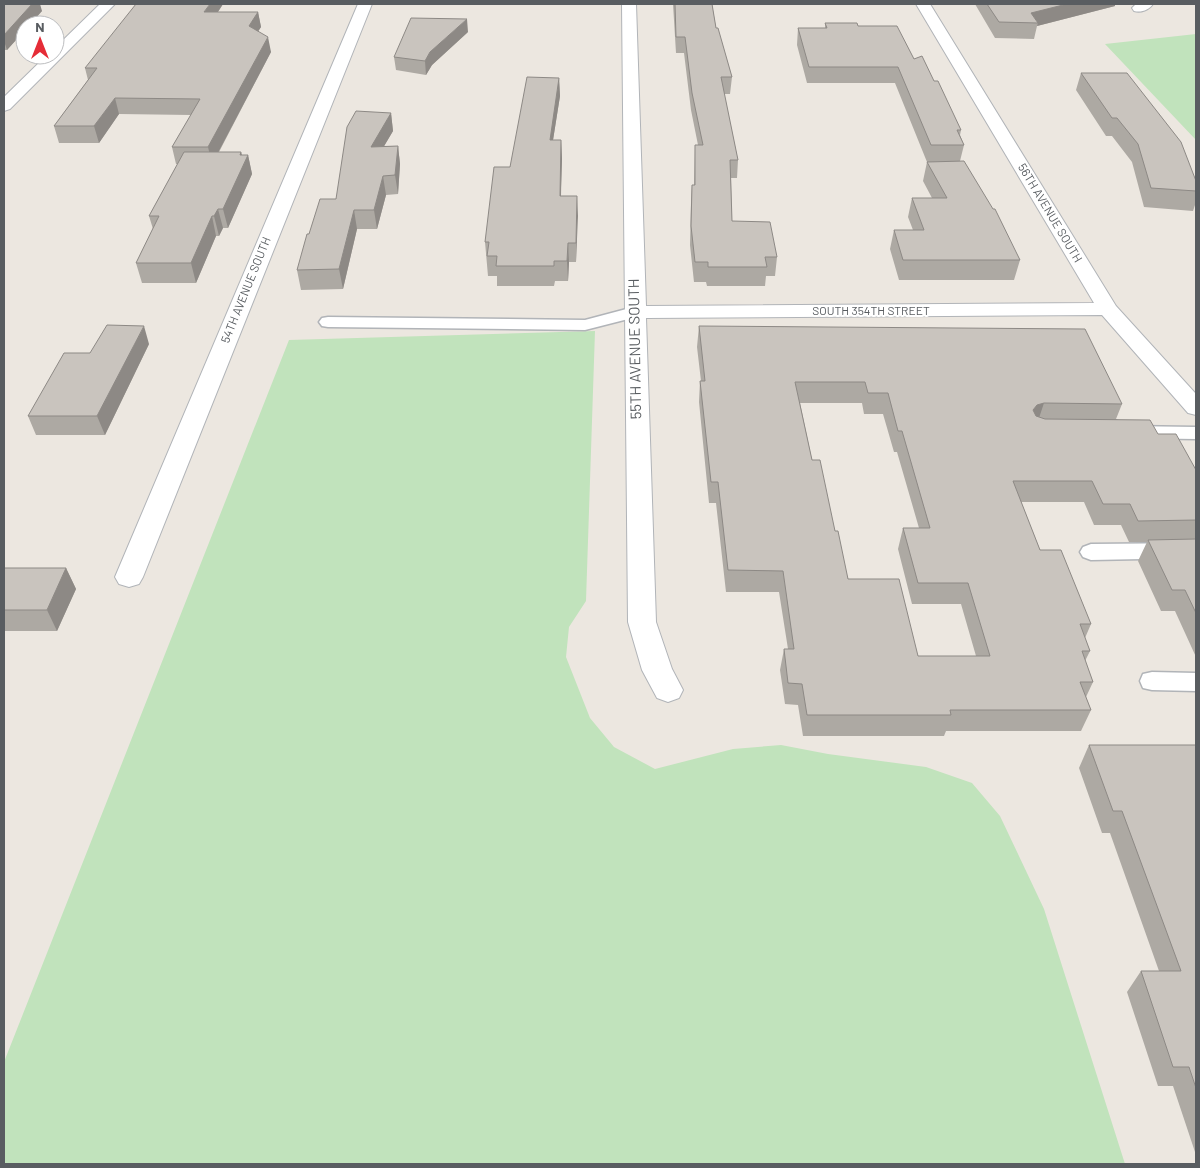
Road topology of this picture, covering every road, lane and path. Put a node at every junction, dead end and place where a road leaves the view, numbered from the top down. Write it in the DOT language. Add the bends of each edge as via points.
graph roads {
  1 [pos="108,4"];
  2 [pos="364,4"];
  3 [pos="628,4"];
  4 [pos="923,4"];
  5 [pos="4,106"];
  6 [pos="1108,309"];
  7 [pos="634,312"];
  8 [pos="328,322"];
  9 [pos="1196,408"];
  10 [pos="1107,432"];
  11 [pos="1196,433"];
  12 [pos="1196,551"];
  13 [pos="1091,552"];
  14 [pos="129,577"];
  15 [pos="1152,682"];
  16 [pos="1196,682"];
  17 [pos="668,690"];
  1 -- 5 [label="street"];
  2 -- 14 [label="street, 54TH AVENUE SOUTH"];
  3 -- 7 [label="street, 55TH AVENUE SOUTH"];
  4 -- 6 [label="street, 56TH AVENUE SOUTH"];
  6 -- 7 [label="street, SOUTH 354TH STREET"];
  6 -- 9 [label="street, 56TH AVENUE SOUTH"];
  7 -- 8 [label="lane" via="585,325"];
  7 -- 17 [label="street, 55TH AVENUE SOUTH" via="642,622 657,670"];
  10 -- 11 [label="lane"];
  12 -- 13 [label="lane"];
  15 -- 16 [label="lane"];
}
